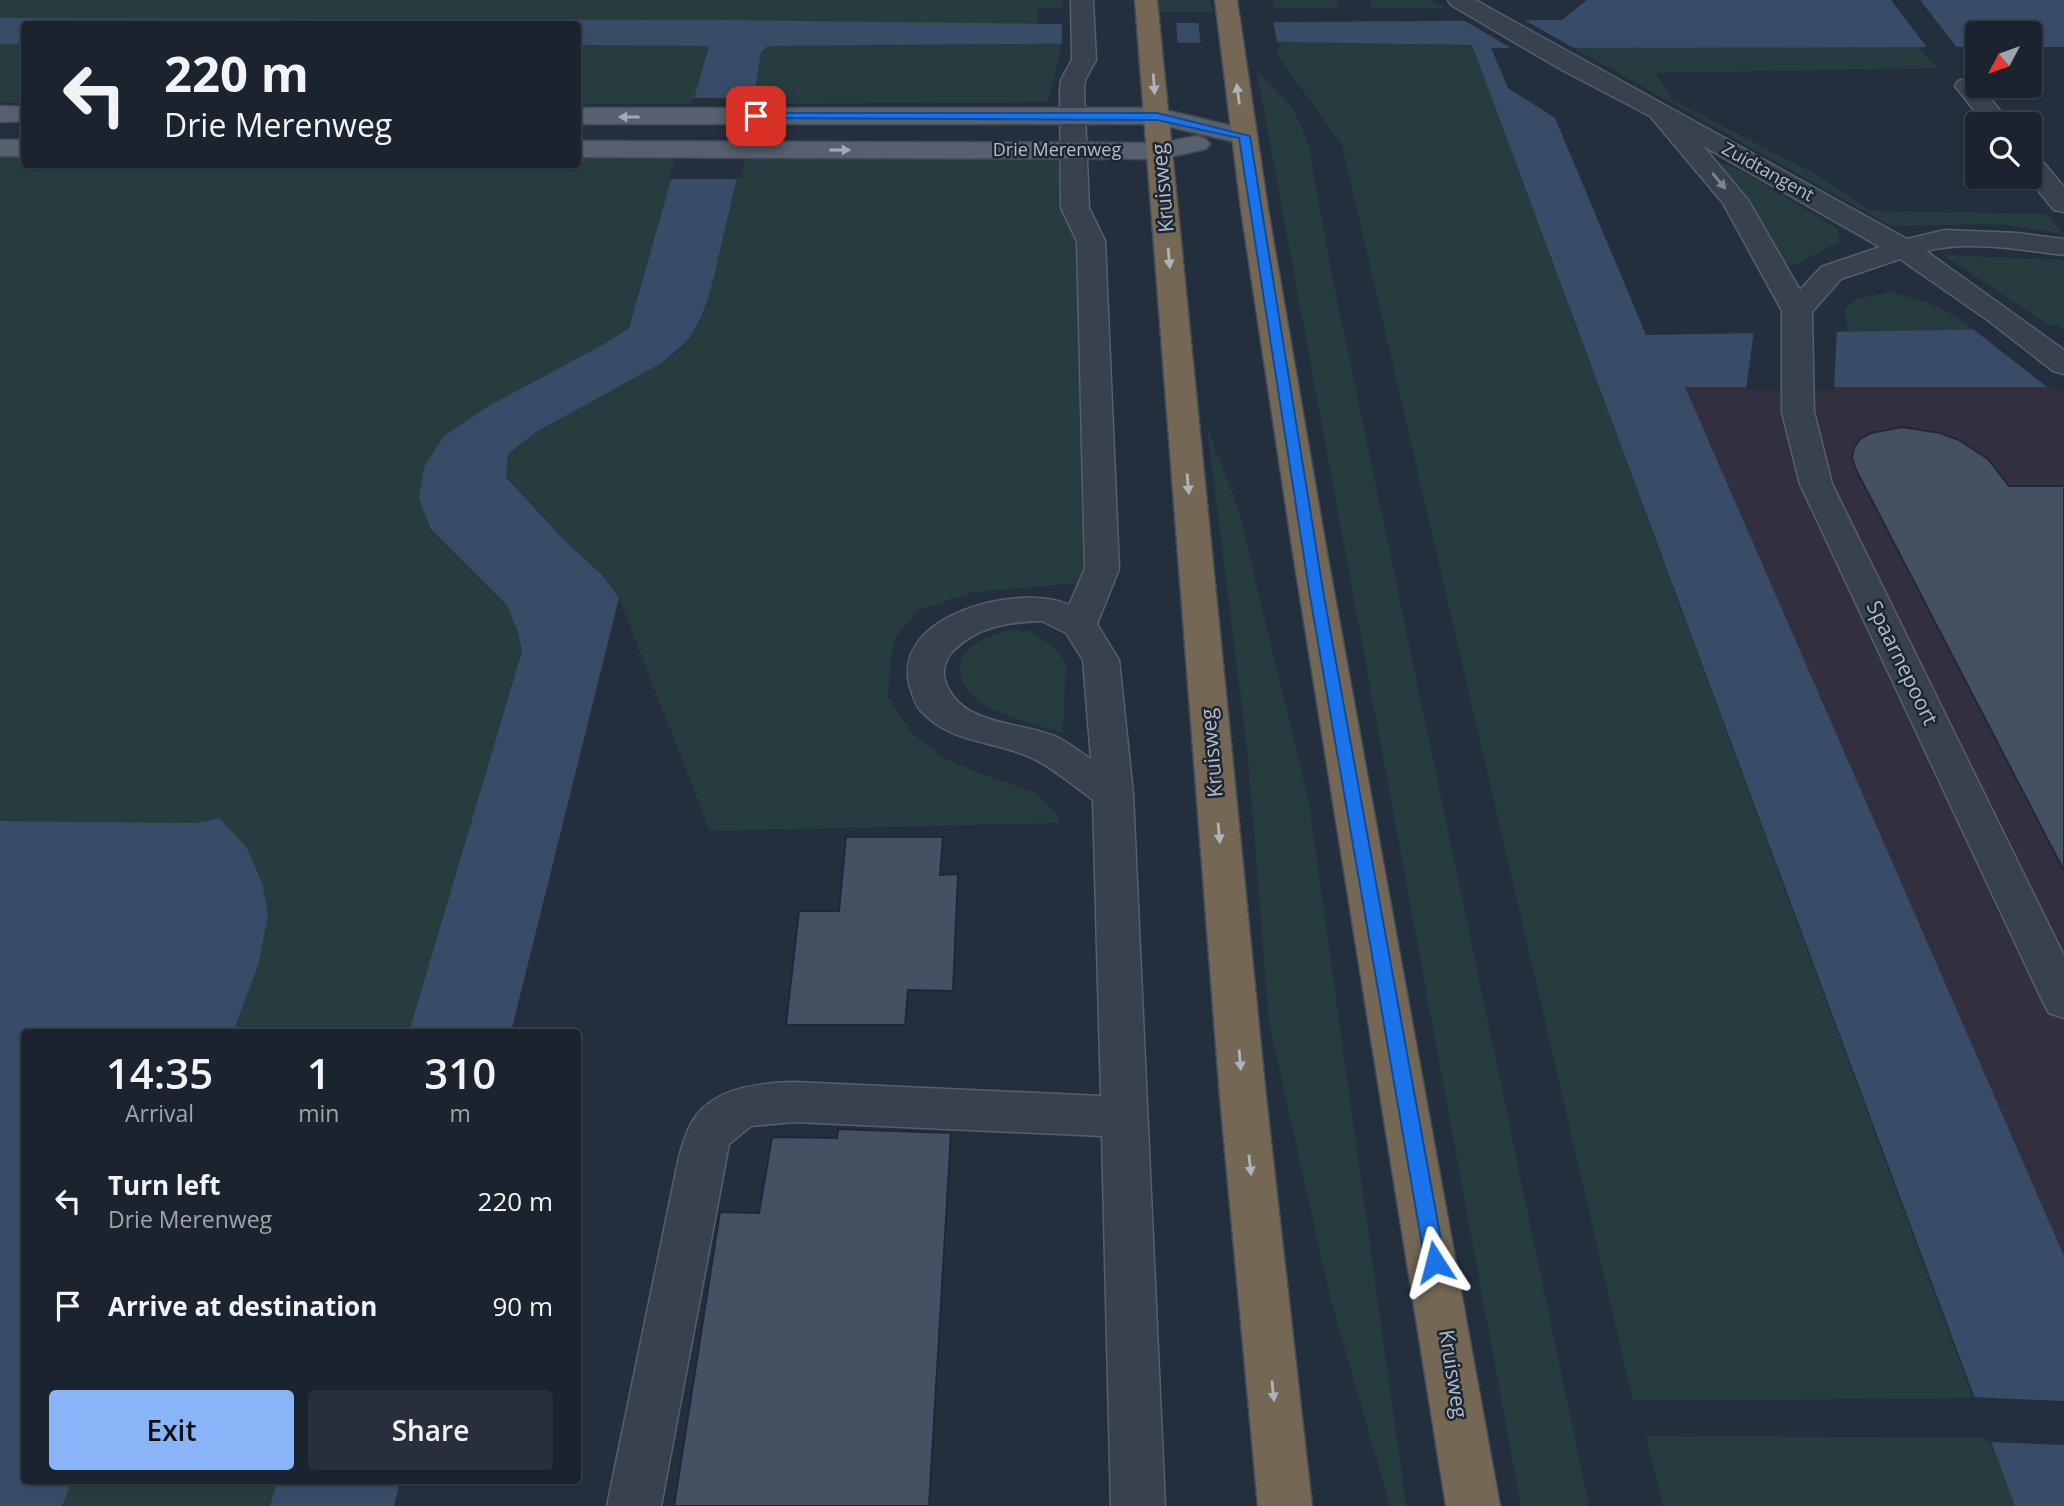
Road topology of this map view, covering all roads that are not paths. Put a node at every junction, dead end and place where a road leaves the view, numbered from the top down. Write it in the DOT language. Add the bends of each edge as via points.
graph roads {
  1 [pos="1082,0"];
  2 [pos="1147,0"];
  3 [pos="1226,0"];
  4 [pos="1459,0"];
  5 [pos="1977,98"];
  6 [pos="1659,111"];
  7 [pos="1988,112"];
  8 [pos="0,114"];
  9 [pos="21,114"];
  10 [pos="581,116"];
  11 [pos="1073,117"];
  12 [pos="1158,133"];
  13 [pos="1244,136"];
  14 [pos="0,148"];
  15 [pos="21,148"];
  16 [pos="581,149"];
  17 [pos="1074,150"];
  18 [pos="2042,177"];
  19 [pos="2064,204"];
  20 [pos="2064,247"];
  21 [pos="1903,248"];
  22 [pos="1797,311"];
  23 [pos="2064,365"];
  24 [pos="1079,624"];
  25 [pos="1113,793"];
  26 [pos="2064,1000"];
  27 [pos="1124,1117"];
  28 [pos="634,1506"];
  29 [pos="1138,1506"];
  30 [pos="1285,1506"];
  31 [pos="1474,1506"];
  1 -- 11 [label="street" via="1085,50 1073,80"];
  2 -- 12 [label="highway, Kruisweg, one-way"];
  13 -- 3 [label="highway, Kruisweg, one-way"];
  4 -- 6 [label="street, Zuidtangent"];
  5 -- 7 [label="street"];
  6 -- 21 [label="street, Zuidtangent"];
  6 -- 22 [label="street, Spaarnepoort, one-way" via="1735,200"];
  8 -- 9 [label="main road"];
  11 -- 10 [label="main road, Drie Merenweg, one-way"];
  11 -- 12 [label="main road, Drie Merenweg"];
  11 -- 17 [label="street"];
  12 -- 13 [label="main road, Drie Merenweg"];
  12 -- 17 [label="main road, Drie Merenweg"];
  12 -- 30 [label="highway, Kruisweg, one-way" via="1243,1097"];
  13 -- 31 [label="highway, Kruisweg" via="1319,610 1431,1235"];
  14 -- 15 [label="main road"];
  16 -- 17 [label="main road, Drie Merenweg, one-way"];
  17 -- 24 [label="street" via="1075,208 1091,241 1102,569"];
  18 -- 19 [label="street"];
  20 -- 21 [label="street" via="1945,237"];
  21 -- 22 [label="street" via="1831,273"];
  21 -- 23 [label="street, Zuidtangent"];
  22 -- 26 [label="street, Spaarnepoort" via="1798,412 1816,484"];
  24 -- 25 [label="street" via="1101,660"];
  24 -- 25 [label="street" via="1047,609 979,617 950,632 930,652 925,674 933,701 960,723 1045,748"];
  25 -- 27 [label="street"];
  27 -- 28 [label="street" via="794,1102 761,1103 731,1113 712,1131 702,1157"];
  27 -- 29 [label="street"];
}
